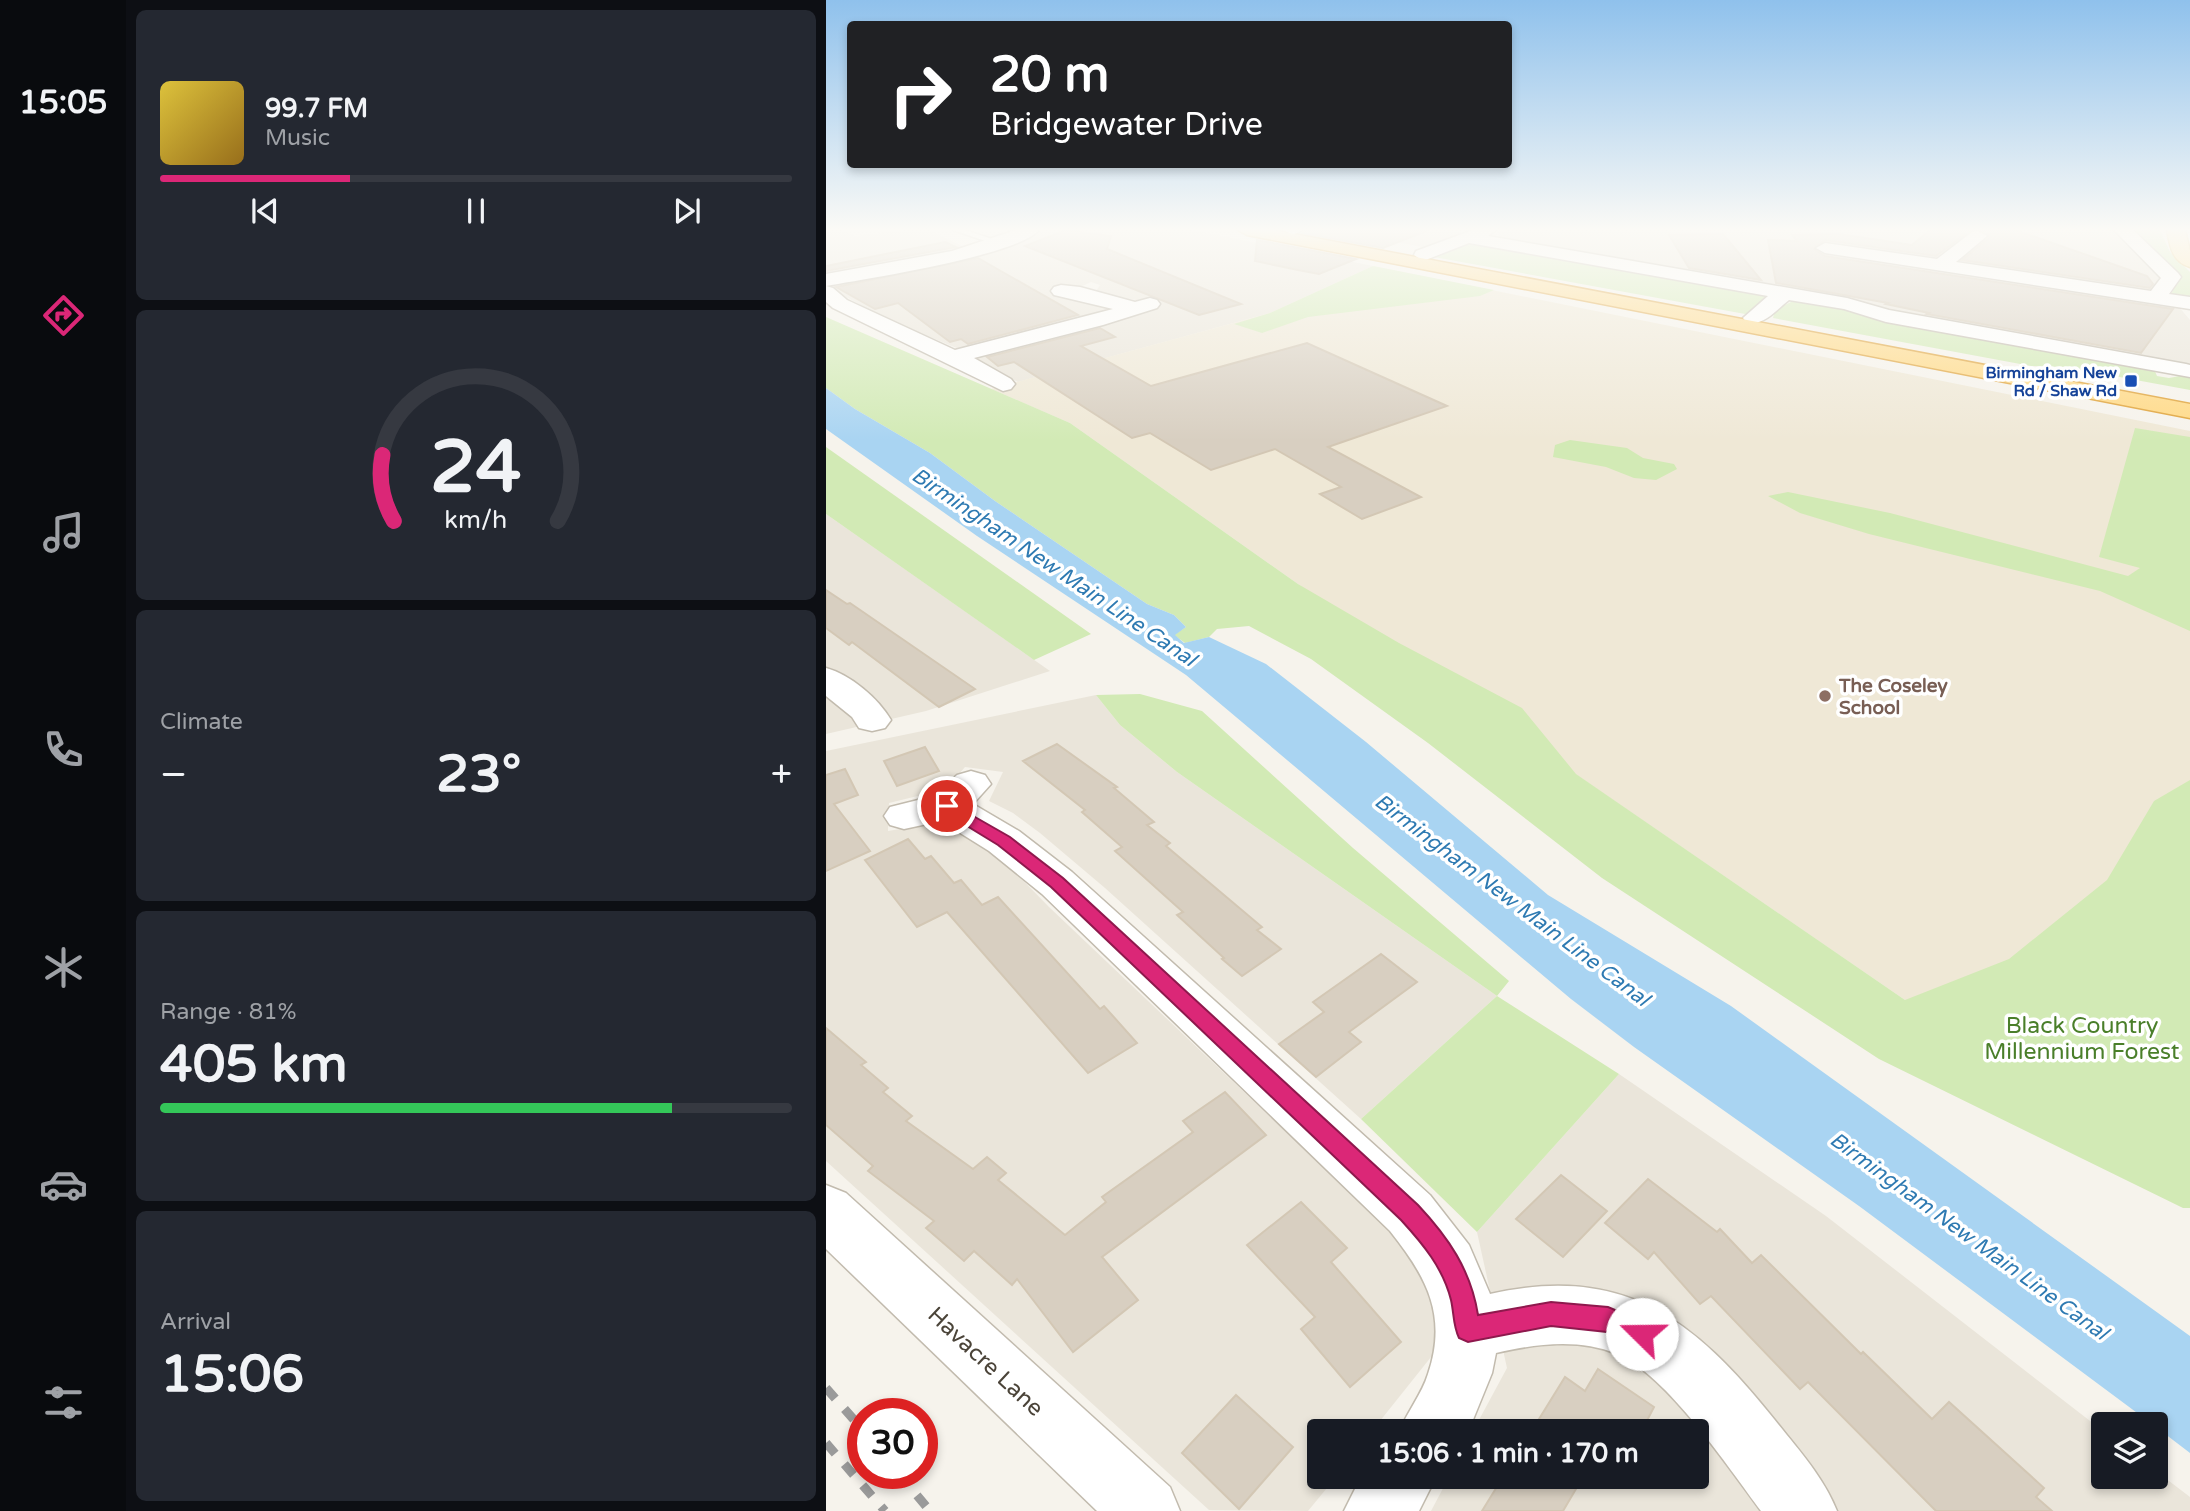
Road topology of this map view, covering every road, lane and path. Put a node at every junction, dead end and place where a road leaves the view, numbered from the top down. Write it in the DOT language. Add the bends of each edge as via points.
graph roads {
  1 [pos="837,301"];
  2 [pos="1120,301"];
  3 [pos="1632,301"];
  4 [pos="1656,301"];
  5 [pos="1776,301"];
  6 [pos="1827,301"];
  7 [pos="2168,301"];
  8 [pos="2190,303"];
  9 [pos="1754,318"];
  10 [pos="953,357"];
  11 [pos="2175,372"];
  12 [pos="1003,384"];
  13 [pos="2190,398"];
  14 [pos="2190,411"];
  15 [pos="826,679"];
  16 [pos="872,720"];
  17 [pos="941,802"];
  18 [pos="826,1211"];
  19 [pos="1468,1329"];
  20 [pos="1439,1419"];
  21 [pos="1394,1489"];
  22 [pos="1146,1511"];
  23 [pos="1378,1511"];
  24 [pos="1803,1511"];
  1 -- 10 [label="street"];
  2 -- 10 [label="street" via="1143,307"];
  3 -- 14 [label="highway"];
  4 -- 9 [label="highway"];
  5 -- 9 [label="street"];
  6 -- 11 [label="street"];
  7 -- 8 [label="street"];
  9 -- 13 [label="highway"];
  10 -- 12 [label="street"];
  15 -- 16 [label="street"];
  17 -- 19 [label="street" via="1004,841 1057,883 1410,1213 1435,1240 1452,1269"];
  18 -- 22 [label="street, Havacre Lane"];
  19 -- 20 [label="street" via="1461,1367"];
  19 -- 24 [label="street" via="1551,1314 1608,1320 1642,1334 1709,1393"];
  21 -- 23 [label="street"];
}
